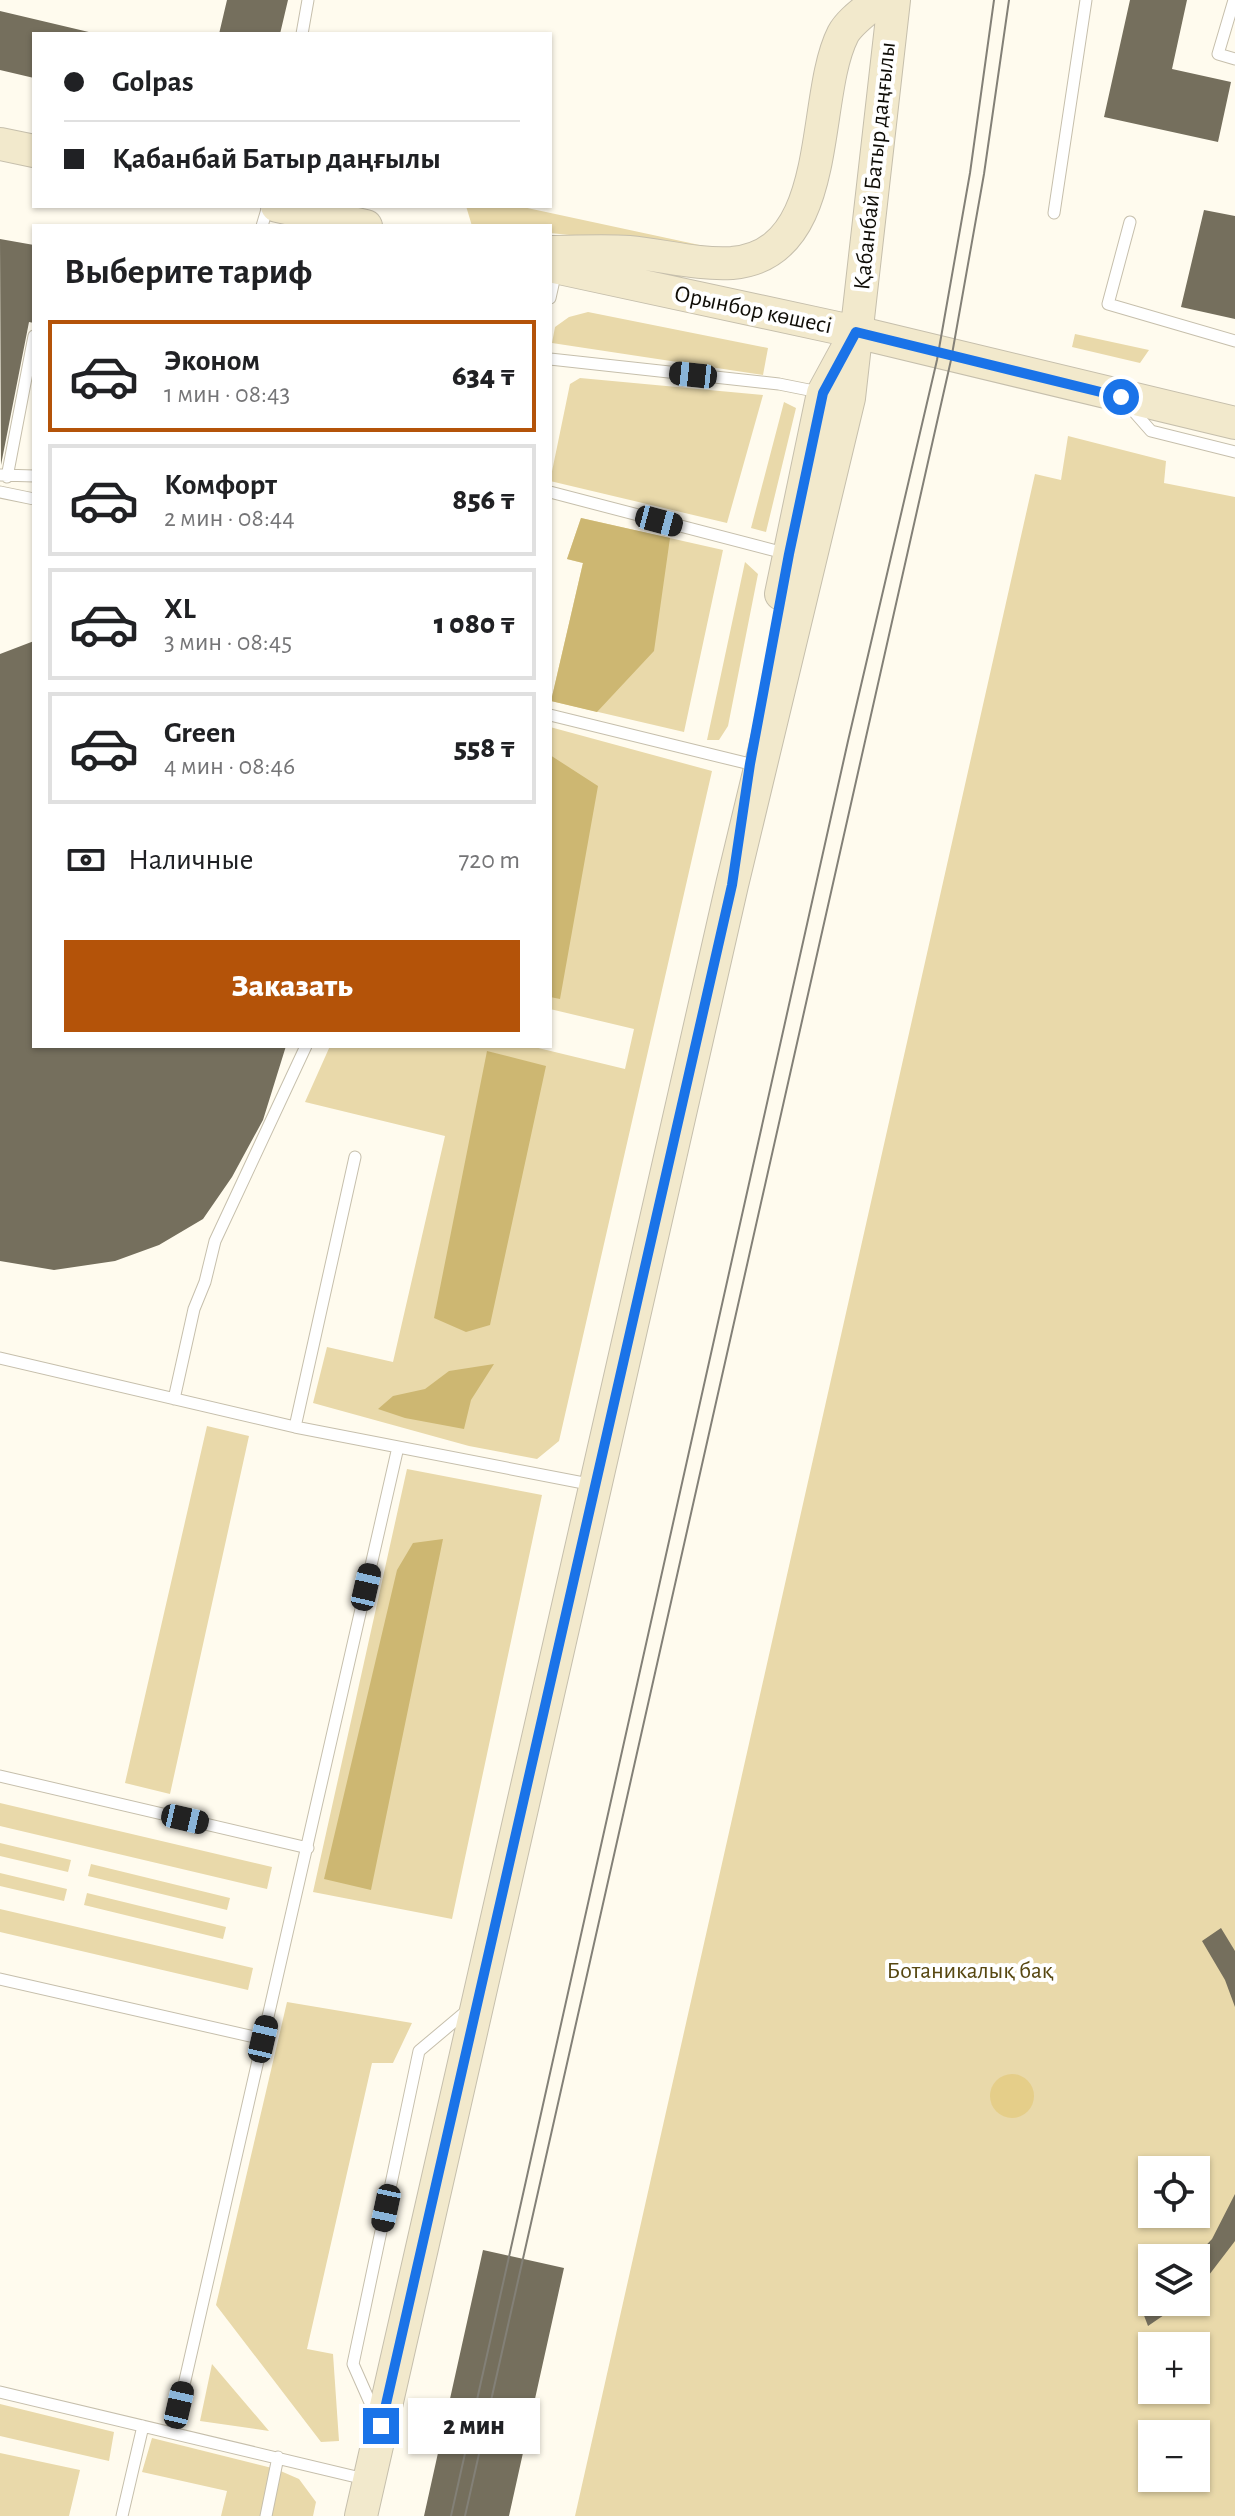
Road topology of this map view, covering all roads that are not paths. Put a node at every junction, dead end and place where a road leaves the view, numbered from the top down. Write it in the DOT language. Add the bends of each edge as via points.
graph roads {
  1 [pos="308,0"];
  2 [pos="878,0"];
  3 [pos="894,0"];
  4 [pos="1086,0"];
  5 [pos="1234,0"];
  6 [pos="302,32"];
  7 [pos="1235,59"];
  8 [pos="0,144"];
  9 [pos="32,151"];
  10 [pos="286,208"];
  11 [pos="1054,213"];
  12 [pos="1130,222"];
  13 [pos="356,224"];
  14 [pos="552,271"];
  15 [pos="856,332"];
  16 [pos="1235,341"];
  17 [pos="32,345"];
  18 [pos="552,359"];
  19 [pos="823,393"];
  20 [pos="1121,397"];
  21 [pos="1235,423"];
  22 [pos="1235,452"];
  23 [pos="4,476"];
  24 [pos="32,476"];
  25 [pos="0,492"];
  26 [pos="552,493"];
  27 [pos="32,499"];
  28 [pos="789,554"];
  29 [pos="552,715"];
  30 [pos="750,764"];
  31 [pos="732,885"];
  32 [pos="305,1048"];
  33 [pos="355,1157"];
  34 [pos="0,1358"];
  35 [pos="174,1399"];
  36 [pos="295,1427"];
  37 [pos="398,1447"];
  38 [pos="594,1485"];
  39 [pos="0,1776"];
  40 [pos="308,1848"];
  41 [pos="0,1979"];
  42 [pos="476,2004"];
  43 [pos="263,2039"];
  44 [pos="0,2392"];
  45 [pos="143,2426"];
  46 [pos="381,2426"];
  47 [pos="173,2433"];
  48 [pos="278,2457"];
  49 [pos="369,2480"];
  50 [pos="122,2516"];
  51 [pos="266,2516"];
  52 [pos="361,2516"];
  1 -- 6 [label="lane"];
  2 -- 14 [label="main road" via="844,31 831,67 810,192 788,231 770,248 732,263 630,253"];
  3 -- 15 [label="main road, Қабанбай Батыр даңғылы"];
  4 -- 11 [label="lane"];
  5 -- 7 [label="lane" via="1218,54"];
  8 -- 9 [label="main road"];
  10 -- 13 [label="main road"];
  12 -- 16 [label="lane" via="1108,304"];
  14 -- 15 [label="main road, Орынбор көшесі"];
  15 -- 19 [label="main road, Қабанбай Батыр даңғылы"];
  15 -- 20 [label="main road, Орынбор көшесі"];
  15 -- 31 [label="main road, Қабанбай Батыр даңғылы" via="849,398"];
  17 -- 23 [label="lane"];
  18 -- 19 [label="lane"];
  19 -- 28 [label="main road, Қабанбай Батыр даңғылы"];
  20 -- 21 [label="main road, Орынбор көшесі"];
  20 -- 22 [label="lane" via="1151,431"];
  23 -- 24 [label="lane"];
  25 -- 27 [label="lane"];
  26 -- 28 [label="lane"];
  28 -- 30 [label="main road, Қабанбай Батыр даңғылы"];
  29 -- 30 [label="lane"];
  30 -- 31 [label="main road, Қабанбай Батыр даңғылы"];
  31 -- 38 [label="main road, Қабанбай Батыр даңғылы"];
  32 -- 35 [label="lane" via="215,1241"];
  33 -- 36 [label="lane"];
  34 -- 35 [label="lane"];
  35 -- 36 [label="lane"];
  36 -- 37 [label="lane"];
  37 -- 38 [label="lane"];
  37 -- 40 [label="lane"];
  38 -- 42 [label="main road, Қабанбай Батыр даңғылы"];
  39 -- 40 [label="lane"];
  40 -- 43 [label="lane"];
  41 -- 43 [label="lane"];
  42 -- 46 [label="main road, Қабанбай Батыр даңғылы"];
  42 -- 46 [label="lane" via="419,2051 353,2364"];
  43 -- 47 [label="lane"];
  44 -- 45 [label="lane"];
  45 -- 47 [label="lane"];
  45 -- 50 [label="lane"];
  46 -- 49 [label="main road, Қабанбай Батыр даңғылы"];
  47 -- 48 [label="lane"];
  48 -- 49 [label="lane"];
  48 -- 51 [label="lane"];
  49 -- 52 [label="main road, Қабанбай Батыр даңғылы"];
}
